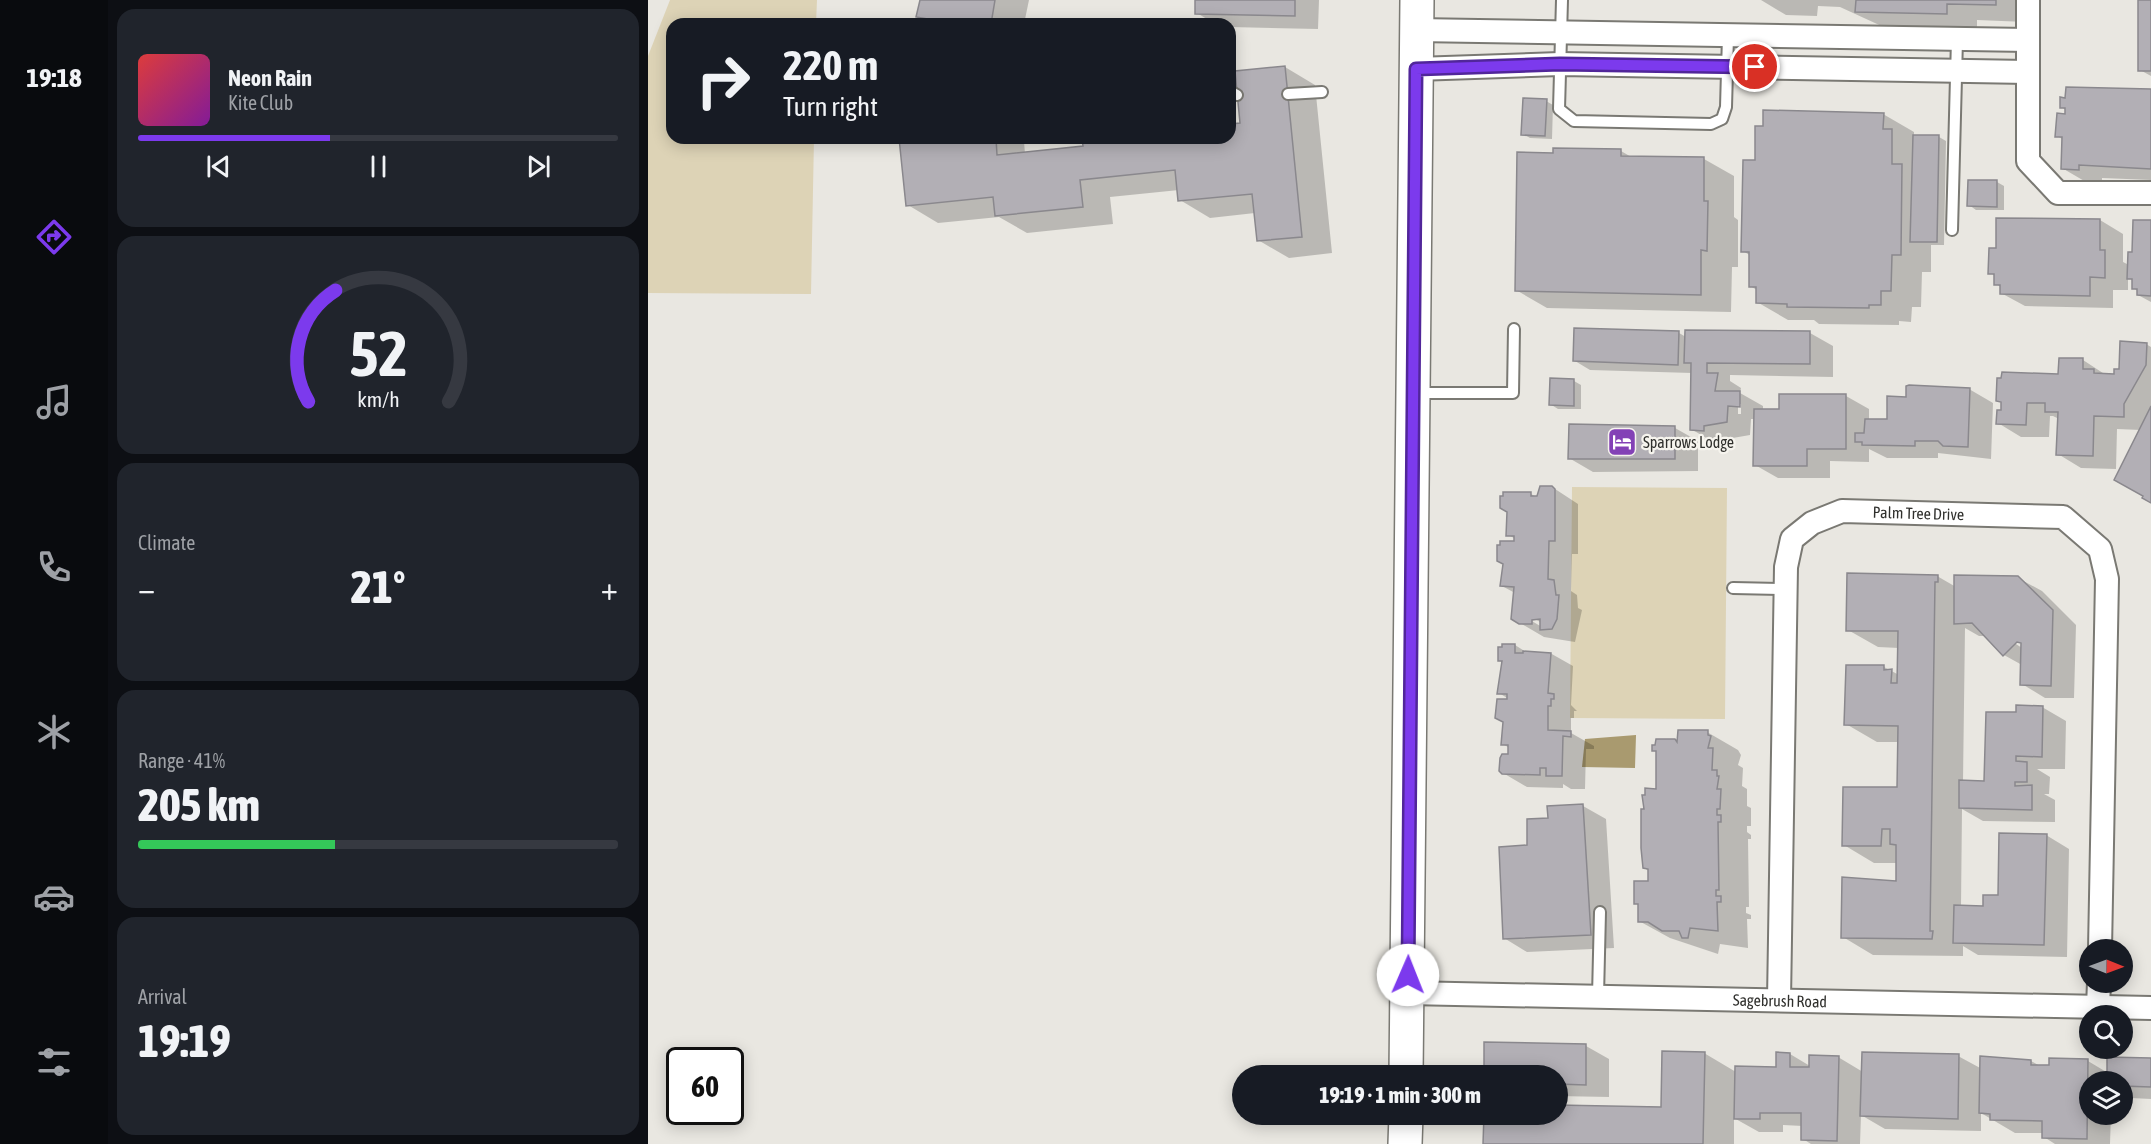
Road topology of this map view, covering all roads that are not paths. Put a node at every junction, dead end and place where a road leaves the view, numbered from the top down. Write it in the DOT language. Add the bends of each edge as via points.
graph roads {
  1 [pos="1562,0"];
  2 [pos="2028,0"];
  3 [pos="1417,15"];
  4 [pos="1561,33"];
  5 [pos="1728,36"];
  6 [pos="1957,39"];
  7 [pos="2028,40"];
  8 [pos="1560,64"];
  9 [pos="1727,67"];
  10 [pos="1416,69"];
  11 [pos="1956,71"];
  12 [pos="2028,72"];
  13 [pos="1322,92"];
  14 [pos="1288,94"];
  15 [pos="2151,193"];
  16 [pos="1952,230"];
  17 [pos="1514,329"];
  18 [pos="1413,393"];
  19 [pos="1733,588"];
  20 [pos="1786,589"];
  21 [pos="1600,912"];
  22 [pos="2100,939"];
  23 [pos="1408,993"];
  24 [pos="1598,996"];
  25 [pos="1779,1000"];
  26 [pos="2079,1007"];
  27 [pos="2133,1008"];
  28 [pos="2151,1008"];
  29 [pos="1406,1065"];
  30 [pos="1406,1125"];
  31 [pos="1405,1144"];
  1 -- 4 [label="lane"];
  2 -- 7 [label="street"];
  3 -- 4 [label="street"];
  3 -- 10 [label="main road"];
  4 -- 5 [label="street"];
  4 -- 8 [label="lane"];
  5 -- 6 [label="street"];
  5 -- 9 [label="lane"];
  6 -- 7 [label="street"];
  6 -- 11 [label="lane"];
  7 -- 12 [label="street"];
  8 -- 9 [label="street"];
  8 -- 9 [label="lane" via="1559,109 1574,121 1711,124 1722,119 1726,107"];
  8 -- 10 [label="street"];
  9 -- 11 [label="street"];
  10 -- 18 [label="main road"];
  11 -- 12 [label="street"];
  11 -- 16 [label="lane"];
  12 -- 15 [label="street" via="2028,160 2058,193"];
  13 -- 14 [label="lane"];
  17 -- 18 [label="lane" via="1513,393"];
  18 -- 23 [label="main road"];
  19 -- 20 [label="lane"];
  20 -- 22 [label="street, Palm Tree Drive" via="1792,539 1812,523 1842,511 2063,517 2100,549 2107,579"];
  20 -- 25 [label="street, Palm Tree Drive"];
  21 -- 24 [label="lane"];
  23 -- 24 [label="street, Sagebrush Road"];
  23 -- 29 [label="main road"];
  24 -- 25 [label="street, Sagebrush Road"];
  25 -- 26 [label="street, Sagebrush Road"];
  27 -- 28 [label="street, Sagebrush Road"];
  30 -- 31 [label="main road"];
}
